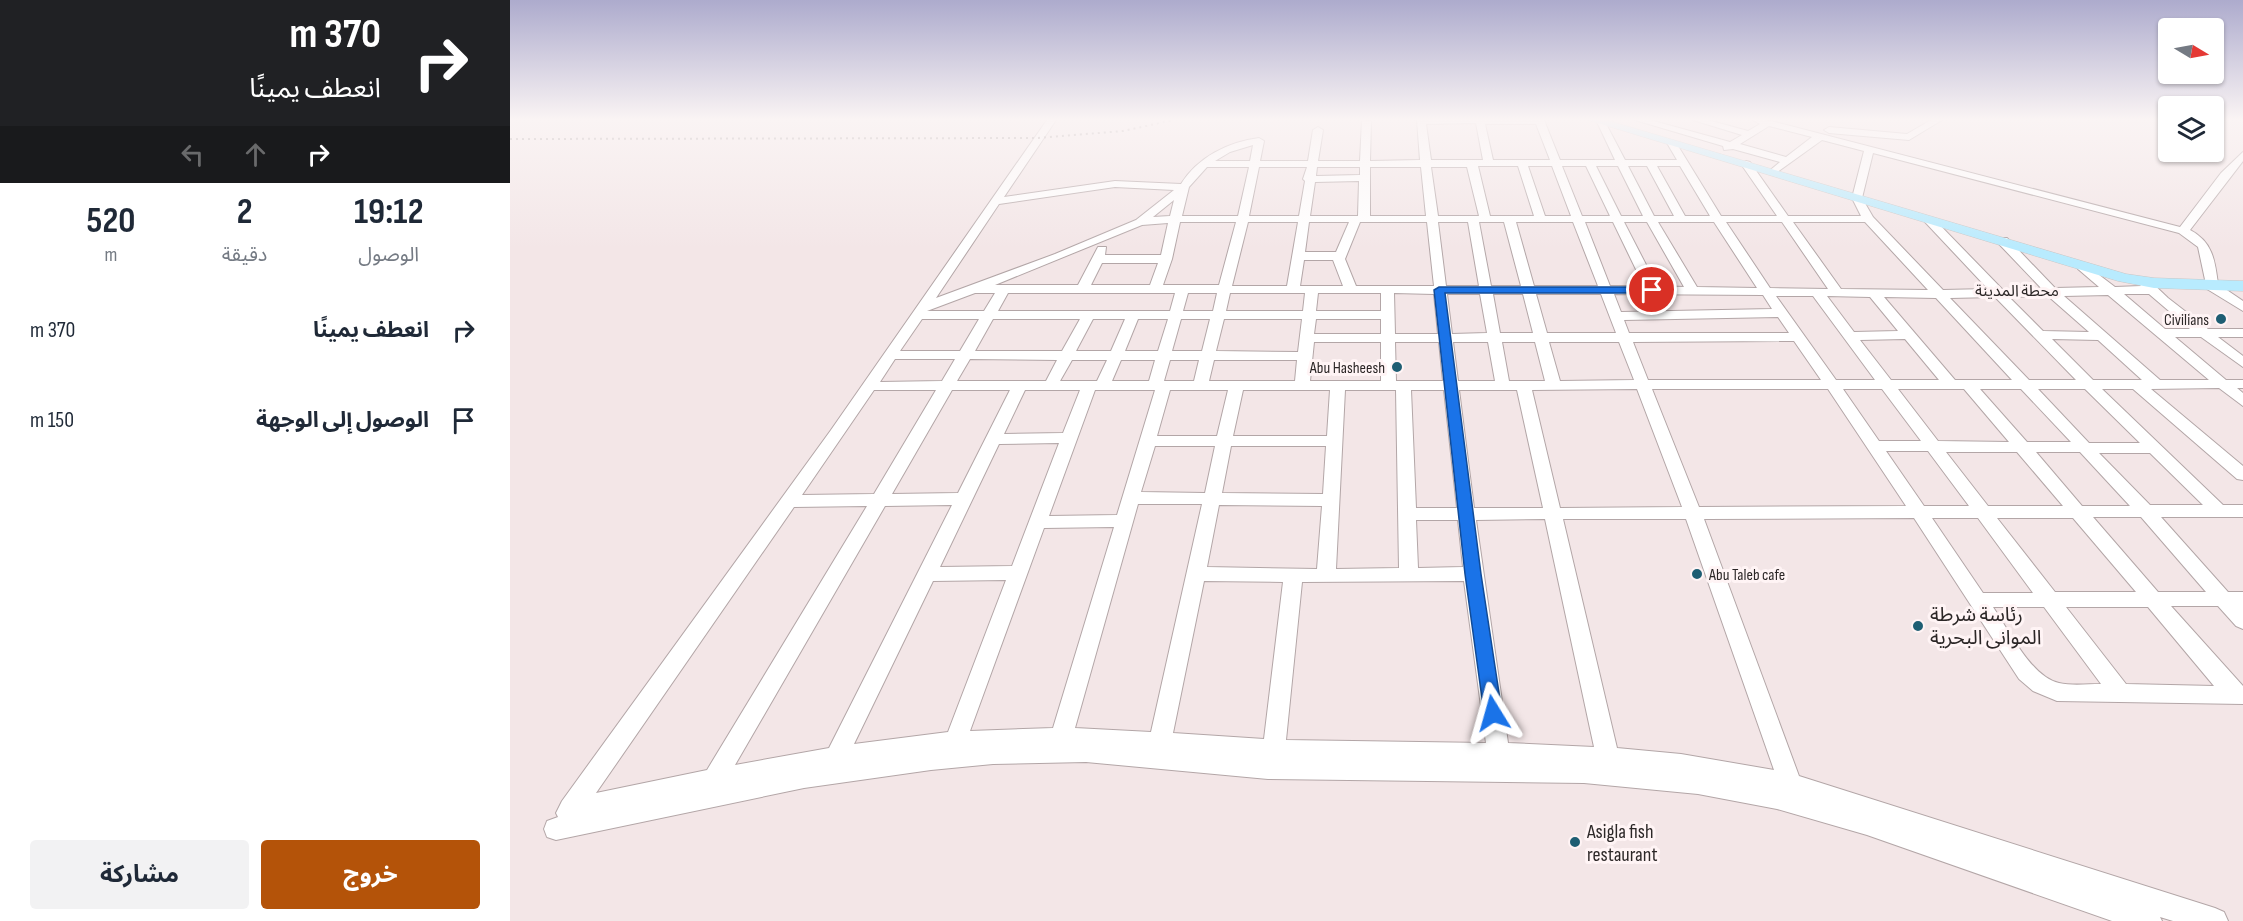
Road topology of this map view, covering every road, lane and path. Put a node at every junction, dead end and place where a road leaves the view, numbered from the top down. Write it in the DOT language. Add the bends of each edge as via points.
graph roads {
  1 [pos="1022,163"];
  2 [pos="1650,163"];
  3 [pos="1683,163"];
  4 [pos="1742,163"];
  5 [pos="1786,163"];
  6 [pos="1866,163"];
  7 [pos="1923,163"];
  8 [pos="2235,163"];
  9 [pos="1205,164"];
  10 [pos="1255,164"];
  11 [pos="1311,164"];
  12 [pos="1365,164"];
  13 [pos="1425,164"];
  14 [pos="1472,164"];
  15 [pos="1489,164"];
  16 [pos="1522,164"];
  17 [pos="1555,164"];
  18 [pos="1590,164"];
  19 [pos="1620,164"];
  20 [pos="1746,164"];
  21 [pos="1773,172"];
  22 [pos="1365,178"];
  23 [pos="1308,179"];
  24 [pos="1184,187"];
  25 [pos="1857,198"];
  26 [pos="996,201"];
  27 [pos="1540,218"];
  28 [pos="1576,218"];
  29 [pos="1615,218"];
  30 [pos="1648,218"];
  31 [pos="1681,218"];
  32 [pos="1716,218"];
  33 [pos="1784,218"];
  34 [pos="1175,219"];
  35 [pos="1243,219"];
  36 [pos="1305,219"];
  37 [pos="1360,219"];
  38 [pos="1432,219"];
  39 [pos="1479,219"];
  40 [pos="1509,219"];
  41 [pos="1868,219"];
  42 [pos="1929,220"];
  43 [pos="1140,222"];
  44 [pos="2184,231"];
  45 [pos="1107,238"];
  46 [pos="2003,241"];
  47 [pos="1299,256"];
  48 [pos="1340,256"];
  49 [pos="1098,259"];
  50 [pos="1166,259"];
  51 [pos="2082,266"];
  52 [pos="2147,286"];
  53 [pos="2212,286"];
  54 [pos="2243,286"];
  55 [pos="974,289"];
  56 [pos="1004,289"];
  57 [pos="1060,289"];
  58 [pos="1083,289"];
  59 [pos="1155,289"];
  60 [pos="1183,289"];
  61 [pos="1224,289"];
  62 [pos="1293,289"];
  63 [pos="1312,290"];
  64 [pos="1352,290"];
  65 [pos="1388,290"];
  66 [pos="1439,290"];
  67 [pos="1487,290"];
  68 [pos="1528,290"];
  69 [pos="1652,290"];
  70 [pos="1693,290"];
  71 [pos="1606,291"];
  72 [pos="1764,291"];
  73 [pos="1874,293"];
  74 [pos="2053,293"];
  75 [pos="2111,293"];
  76 [pos="1818,294"];
  77 [pos="1838,294"];
  78 [pos="1936,294"];
  79 [pos="1997,294"];
  80 [pos="2243,307"];
  81 [pos="920,311"];
  82 [pos="1780,313"];
  83 [pos="987,315"];
  84 [pos="1310,315"];
  85 [pos="1388,315"];
  86 [pos="1048,316"];
  87 [pos="1088,316"];
  88 [pos="1133,316"];
  89 [pos="1175,316"];
  90 [pos="1217,316"];
  91 [pos="1616,316"];
  92 [pos="2162,333"];
  93 [pos="2206,333"];
  94 [pos="2243,333"];
  95 [pos="1908,335"];
  96 [pos="2043,335"];
  97 [pos="1852,336"];
  98 [pos="2101,336"];
  99 [pos="1307,338"];
  100 [pos="1389,338"];
  101 [pos="1444,338"];
  102 [pos="1496,338"];
  103 [pos="1540,338"];
  104 [pos="1625,338"];
  105 [pos="1798,338"];
  106 [pos="890,355"];
  107 [pos="964,355"];
  108 [pos="1068,355"];
  109 [pos="1116,355"];
  110 [pos="1163,355"];
  111 [pos="1207,355"];
  112 [pos="1305,356"];
  113 [pos="2243,363"];
  114 [pos="1888,384"];
  115 [pos="1950,384"];
  116 [pos="1968,384"];
  117 [pos="2024,384"];
  118 [pos="2091,384"];
  119 [pos="2137,384"];
  120 [pos="2156,384"];
  121 [pos="2222,384"];
  122 [pos="2243,384"];
  123 [pos="1051,385"];
  124 [pos="1096,385"];
  125 [pos="1554,385"];
  126 [pos="1643,385"];
  127 [pos="1832,385"];
  128 [pos="870,386"];
  129 [pos="946,386"];
  130 [pos="1020,386"];
  131 [pos="1160,386"];
  132 [pos="1200,386"];
  133 [pos="1236,386"];
  134 [pos="1302,386"];
  135 [pos="1338,386"];
  136 [pos="1396,386"];
  137 [pos="1503,386"];
  138 [pos="1524,386"];
  139 [pos="1449,387"];
  140 [pos="2243,401"];
  141 [pos="1068,438"];
  142 [pos="994,439"];
  143 [pos="1225,440"];
  144 [pos="1148,441"];
  145 [pos="1334,441"];
  146 [pos="1874,446"];
  147 [pos="1935,448"];
  148 [pos="2023,448"];
  149 [pos="2085,448"];
  150 [pos="2154,448"];
  151 [pos="2234,461"];
  152 [pos="2243,475"];
  153 [pos="1132,498"];
  154 [pos="1213,498"];
  155 [pos="965,499"];
  156 [pos="881,500"];
  157 [pos="1330,500"];
  158 [pos="789,501"];
  159 [pos="1917,511"];
  160 [pos="1980,511"];
  161 [pos="2077,511"];
  162 [pos="2219,511"];
  163 [pos="2243,511"];
  164 [pos="2146,512"];
  165 [pos="1554,513"];
  166 [pos="1693,513"];
  167 [pos="1408,514"];
  168 [pos="1466,515"];
  169 [pos="1125,521"];
  170 [pos="1036,522"];
  171 [pos="1017,573"];
  172 [pos="928,574"];
  173 [pos="1196,574"];
  174 [pos="1409,574"];
  175 [pos="1473,574"];
  176 [pos="1293,575"];
  177 [pos="1326,576"];
  178 [pos="2050,599"];
  179 [pos="2151,599"];
  180 [pos="2223,599"];
  181 [pos="2243,599"];
  182 [pos="1978,600"];
  183 [pos="2243,621"];
  184 [pos="2121,694"];
  185 [pos="2239,695"];
  186 [pos="1061,737"];
  187 [pos="951,750"];
  188 [pos="1159,751"];
  189 [pos="1274,751"];
  190 [pos="836,757"];
  191 [pos="1608,758"];
  192 [pos="1500,762"];
  193 [pos="714,780"];
  194 [pos="1750,784"];
  195 [pos="1794,793"];
  196 [pos="563,819"];
  197 [pos="2149,921"];
  198 [pos="2215,921"];
  1 -- 26 [label="street"];
  2 -- 3 [label="street"];
  2 -- 19 [label="street"];
  2 -- 31 [label="street"];
  3 -- 32 [label="street"];
  4 -- 20 [label="main road"];
  5 -- 21 [label="street"];
  6 -- 25 [label="street"];
  7 -- 44 [label="street"];
  8 -- 44 [label="street"];
  9 -- 10 [label="street"];
  9 -- 24 [label="street" via="1197,167"];
  10 -- 11 [label="street"];
  10 -- 35 [label="street"];
  11 -- 12 [label="street"];
  11 -- 23 [label="street"];
  12 -- 13 [label="street"];
  12 -- 22 [label="street"];
  13 -- 14 [label="street"];
  13 -- 38 [label="street"];
  14 -- 15 [label="street"];
  14 -- 39 [label="street"];
  15 -- 16 [label="street"];
  16 -- 17 [label="street"];
  16 -- 27 [label="street"];
  17 -- 18 [label="street"];
  17 -- 28 [label="street"];
  18 -- 19 [label="street"];
  18 -- 29 [label="street"];
  19 -- 30 [label="street"];
  20 -- 21 [label="main road"];
  20 -- 33 [label="street"];
  21 -- 25 [label="main road"];
  22 -- 23 [label="street"];
  22 -- 37 [label="street"];
  23 -- 36 [label="street"];
  24 -- 26 [label="street" via="1115,184"];
  24 -- 34 [label="street"];
  24 -- 43 [label="street"];
  25 -- 41 [label="street"];
  25 -- 42 [label="main road"];
  26 -- 81 [label="street"];
  27 -- 28 [label="street"];
  27 -- 40 [label="street"];
  28 -- 29 [label="street"];
  28 -- 71 [label="street"];
  29 -- 30 [label="street"];
  29 -- 69 [label="street"];
  30 -- 31 [label="street"];
  30 -- 70 [label="street"];
  31 -- 32 [label="street"];
  32 -- 33 [label="street"];
  32 -- 72 [label="street"];
  33 -- 41 [label="street"];
  33 -- 77 [label="street"];
  34 -- 35 [label="street"];
  34 -- 43 [label="street"];
  34 -- 50 [label="street"];
  35 -- 36 [label="street"];
  35 -- 61 [label="street"];
  36 -- 37 [label="street"];
  36 -- 47 [label="street"];
  37 -- 38 [label="street"];
  37 -- 48 [label="street"];
  38 -- 39 [label="street"];
  38 -- 66 [label="street"];
  39 -- 40 [label="street"];
  39 -- 67 [label="street"];
  40 -- 68 [label="street"];
  41 -- 78 [label="street"];
  42 -- 46 [label="main road"];
  42 -- 79 [label="street"];
  43 -- 45 [label="street"];
  44 -- 53 [label="street" via="2207,248"];
  45 -- 49 [label="street"];
  45 -- 55 [label="street"];
  46 -- 51 [label="main road"];
  46 -- 74 [label="street"];
  47 -- 48 [label="street"];
  47 -- 62 [label="street"];
  48 -- 64 [label="street" via="1340,266"];
  49 -- 50 [label="street"];
  49 -- 58 [label="street"];
  50 -- 59 [label="street"];
  51 -- 52 [label="main road"];
  51 -- 75 [label="street"];
  52 -- 53 [label="main road"];
  52 -- 75 [label="street"];
  52 -- 93 [label="street"];
  53 -- 54 [label="main road"];
  53 -- 80 [label="street"];
  55 -- 56 [label="street"];
  55 -- 81 [label="street"];
  56 -- 57 [label="street"];
  56 -- 83 [label="street"];
  57 -- 58 [label="street"];
  57 -- 86 [label="street"];
  58 -- 59 [label="street"];
  59 -- 60 [label="street"];
  60 -- 61 [label="street"];
  60 -- 89 [label="street"];
  61 -- 62 [label="street"];
  61 -- 90 [label="street"];
  62 -- 63 [label="street"];
  63 -- 64 [label="street"];
  63 -- 84 [label="street"];
  64 -- 65 [label="street"];
  65 -- 66 [label="street"];
  65 -- 85 [label="street"];
  66 -- 67 [label="street"];
  66 -- 101 [label="street"];
  67 -- 68 [label="street"];
  67 -- 102 [label="street"];
  68 -- 71 [label="street"];
  68 -- 103 [label="street"];
  69 -- 70 [label="street"];
  69 -- 71 [label="street"];
  70 -- 72 [label="street"];
  71 -- 91 [label="street"];
  72 -- 76 [label="street"];
  72 -- 82 [label="street"];
  73 -- 77 [label="street"];
  73 -- 78 [label="street"];
  73 -- 95 [label="street"];
  74 -- 75 [label="street"];
  74 -- 79 [label="street"];
  74 -- 98 [label="street"];
  75 -- 92 [label="street"];
  76 -- 77 [label="street"];
  76 -- 97 [label="street"];
  78 -- 79 [label="street"];
  78 -- 117 [label="street"];
  79 -- 96 [label="street"];
  81 -- 83 [label="street"];
  81 -- 106 [label="street"];
  82 -- 91 [label="street"];
  82 -- 105 [label="street"];
  83 -- 86 [label="street"];
  83 -- 107 [label="street"];
  84 -- 85 [label="street"];
  84 -- 90 [label="street"];
  84 -- 99 [label="street"];
  85 -- 100 [label="street"];
  86 -- 87 [label="street"];
  87 -- 88 [label="street"];
  87 -- 108 [label="street"];
  88 -- 89 [label="street"];
  88 -- 109 [label="street"];
  89 -- 90 [label="street"];
  89 -- 110 [label="street"];
  90 -- 111 [label="street"];
  91 -- 104 [label="street"];
  92 -- 93 [label="street"];
  92 -- 121 [label="street"];
  93 -- 94 [label="street"];
  93 -- 113 [label="street"];
  95 -- 97 [label="street"];
  95 -- 115 [label="street"];
  96 -- 98 [label="street"];
  96 -- 118 [label="street"];
  97 -- 114 [label="street"];
  98 -- 120 [label="street"];
  99 -- 100 [label="street"];
  99 -- 112 [label="street"];
  100 -- 101 [label="street"];
  100 -- 136 [label="street"];
  101 -- 102 [label="street"];
  101 -- 139 [label="street"];
  102 -- 103 [label="street"];
  102 -- 137 [label="street"];
  103 -- 104 [label="street"];
  103 -- 125 [label="street"];
  104 -- 105 [label="street"];
  104 -- 126 [label="street"];
  105 -- 127 [label="street"];
  106 -- 107 [label="street"];
  106 -- 128 [label="street"];
  107 -- 108 [label="street"];
  107 -- 129 [label="street"];
  108 -- 109 [label="street"];
  108 -- 123 [label="street"];
  109 -- 110 [label="street"];
  109 -- 124 [label="street"];
  110 -- 111 [label="street"];
  110 -- 131 [label="street"];
  111 -- 112 [label="street"];
  111 -- 132 [label="street"];
  112 -- 134 [label="street"];
  114 -- 115 [label="street"];
  114 -- 127 [label="street"];
  114 -- 147 [label="street"];
  115 -- 116 [label="street"];
  116 -- 117 [label="street"];
  116 -- 148 [label="street"];
  117 -- 118 [label="street"];
  117 -- 149 [label="street"];
  118 -- 119 [label="street"];
  118 -- 150 [label="street"];
  119 -- 120 [label="street"];
  119 -- 151 [label="street"];
  120 -- 121 [label="street"];
  121 -- 122 [label="street"];
  121 -- 140 [label="street"];
  123 -- 124 [label="street"];
  123 -- 130 [label="street"];
  124 -- 131 [label="street"];
  124 -- 141 [label="street"];
  125 -- 126 [label="street"];
  125 -- 138 [label="street"];
  126 -- 127 [label="street"];
  126 -- 166 [label="street"];
  127 -- 146 [label="street"];
  128 -- 129 [label="street"];
  128 -- 158 [label="street"];
  129 -- 130 [label="street"];
  129 -- 156 [label="street"];
  130 -- 142 [label="street"];
  131 -- 132 [label="street"];
  131 -- 144 [label="street"];
  132 -- 133 [label="street"];
  133 -- 134 [label="street"];
  133 -- 143 [label="street"];
  134 -- 135 [label="street"];
  135 -- 136 [label="street"];
  135 -- 145 [label="street"];
  136 -- 139 [label="street"];
  136 -- 167 [label="street"];
  137 -- 138 [label="street"];
  137 -- 139 [label="street"];
  138 -- 165 [label="street"];
  139 -- 168 [label="street"];
  141 -- 142 [label="street"];
  141 -- 170 [label="street"];
  142 -- 155 [label="street"];
  143 -- 144 [label="street"];
  143 -- 145 [label="street"];
  143 -- 154 [label="street"];
  144 -- 153 [label="street"];
  145 -- 157 [label="street"];
  146 -- 147 [label="street"];
  146 -- 159 [label="street"];
  147 -- 148 [label="street"];
  147 -- 160 [label="street"];
  148 -- 149 [label="street"];
  148 -- 161 [label="street"];
  149 -- 150 [label="street"];
  149 -- 164 [label="street"];
  150 -- 162 [label="street"];
  151 -- 152 [label="street"];
  153 -- 154 [label="street"];
  153 -- 169 [label="street"];
  154 -- 157 [label="street"];
  154 -- 173 [label="street"];
  155 -- 156 [label="street"];
  155 -- 172 [label="street"];
  156 -- 158 [label="street"];
  156 -- 193 [label="street"];
  157 -- 177 [label="street"];
  158 -- 196 [label="street"];
  159 -- 160 [label="street"];
  159 -- 166 [label="street"];
  159 -- 182 [label="street"];
  160 -- 161 [label="street"];
  160 -- 178 [label="street"];
  161 -- 164 [label="street"];
  161 -- 179 [label="street"];
  162 -- 163 [label="street"];
  162 -- 164 [label="street"];
  164 -- 180 [label="street"];
  165 -- 166 [label="street"];
  165 -- 168 [label="street"];
  165 -- 191 [label="street"];
  166 -- 195 [label="street"];
  167 -- 168 [label="street"];
  167 -- 174 [label="street"];
  168 -- 175 [label="street"];
  169 -- 170 [label="street"];
  169 -- 186 [label="street"];
  170 -- 171 [label="street"];
  171 -- 172 [label="street"];
  171 -- 187 [label="street"];
  172 -- 190 [label="street"];
  173 -- 176 [label="street"];
  173 -- 188 [label="street"];
  174 -- 175 [label="street"];
  174 -- 177 [label="street"];
  175 -- 192 [label="street"];
  176 -- 177 [label="street"];
  176 -- 189 [label="street"];
  178 -- 179 [label="street"];
  178 -- 182 [label="street"];
  178 -- 184 [label="street"];
  179 -- 180 [label="street"];
  179 -- 185 [label="street"];
  180 -- 181 [label="street"];
  180 -- 183 [label="street"];
  182 -- 184 [label="street" via="2034,680 2057,692"];
  184 -- 185 [label="street"];
  186 -- 187 [label="street"];
  186 -- 188 [label="street"];
  187 -- 188 [label="street"];
  187 -- 190 [label="street"];
  187 -- 196 [label="street" via="825,776"];
  188 -- 189 [label="street"];
  188 -- 192 [label="street" via="1267,770"];
  189 -- 192 [label="street"];
  190 -- 193 [label="street"];
  191 -- 192 [label="street"];
  191 -- 194 [label="street" via="1706,768"];
  192 -- 194 [label="street" via="1611,776"];
  193 -- 196 [label="street"];
  194 -- 195 [label="street"];
  195 -- 197 [label="street" via="1886,831"];
  195 -- 198 [label="street"];
}
